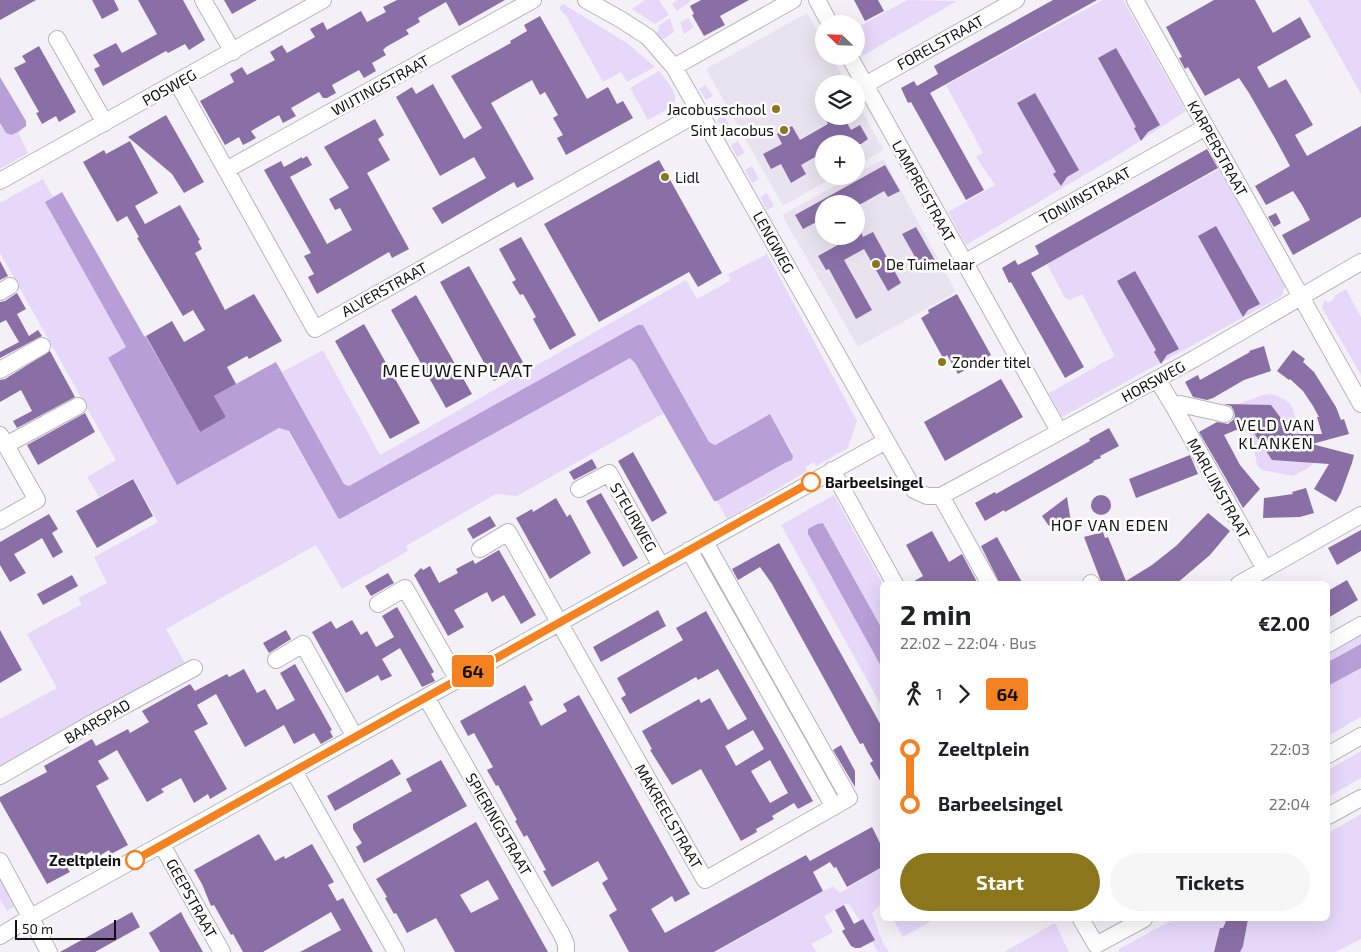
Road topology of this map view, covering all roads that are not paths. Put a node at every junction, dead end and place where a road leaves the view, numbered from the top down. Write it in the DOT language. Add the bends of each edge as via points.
graph roads {
  1 [pos="203,0"];
  2 [pos="323,0"];
  3 [pos="533,0"];
  4 [pos="586,0"];
  5 [pos="793,0"];
  6 [pos="817,0"];
  7 [pos="1016,0"];
  8 [pos="1135,0"];
  9 [pos="825,15"];
  10 [pos="57,38"];
  11 [pos="233,52"];
  12 [pos="674,67"];
  13 [pos="177,82"];
  14 [pos="865,85"];
  15 [pos="700,112"];
  16 [pos="105,123"];
  17 [pos="1206,127"];
  18 [pos="226,170"];
  19 [pos="0,181"];
  20 [pos="1361,262"];
  21 [pos="964,263"];
  22 [pos="1301,296"];
  23 [pos="42,346"];
  24 [pos="0,370"];
  25 [pos="1157,379"];
  26 [pos="1361,404"];
  27 [pos="78,406"];
  28 [pos="1174,407"];
  29 [pos="1225,414"];
  30 [pos="1059,431"];
  31 [pos="3,440"];
  32 [pos="886,441"];
  33 [pos="832,470"];
  34 [pos="579,489"];
  35 [pos="941,496"];
  36 [pos="1361,515"];
  37 [pos="0,521"];
  38 [pos="705,542"];
  39 [pos="480,549"];
  40 [pos="690,550"];
  41 [pos="662,566"];
  42 [pos="1265,569"];
  43 [pos="893,581"];
  44 [pos="988,581"];
  45 [pos="1243,581"];
  46 [pos="378,604"];
  47 [pos="559,623"];
  48 [pos="1361,625"];
  49 [pos="1330,643"];
  50 [pos="276,660"];
  51 [pos="194,668"];
  52 [pos="458,680"];
  53 [pos="426,697"];
  54 [pos="1361,736"];
  55 [pos="354,737"];
  56 [pos="1330,754"];
  57 [pos="294,771"];
  58 [pos="0,776"];
  59 [pos="1361,798"];
  60 [pos="834,807"];
  61 [pos="1330,815"];
  62 [pos="162,845"];
  63 [pos="0,861"];
  64 [pos="31,917"];
  65 [pos="1082,921"];
  66 [pos="1140,921"];
  67 [pos="0,936"];
  68 [pos="49,952"];
  69 [pos="222,952"];
  70 [pos="396,952"];
  71 [pos="566,952"];
  1 -- 11 [label="street"];
  2 -- 11 [label="street, POSWEG"];
  3 -- 18 [label="street, WIJTINGSTRAAT"];
  4 -- 12 [label="street, LENGWEG" via="648,37"];
  5 -- 12 [label="street"];
  6 -- 9 [label="street"];
  7 -- 14 [label="street, FORELSTRAAT"];
  8 -- 17 [label="street, KARPERSTRAAT"];
  10 -- 16 [label="street"];
  11 -- 13 [label="street, POSWEG"];
  12 -- 15 [label="street, LENGWEG"];
  13 -- 16 [label="street, POSWEG"];
  13 -- 18 [label="street, ALVERSTRAAT"];
  14 -- 21 [label="street, LAMPREISTRAAT"];
  15 -- 18 [label="street, ALVERSTRAAT" via="315,329"];
  15 -- 32 [label="street, LENGWEG"];
  16 -- 19 [label="street, POSWEG"];
  17 -- 21 [label="street, TONIJNSTRAAT"];
  17 -- 22 [label="street, KARPERSTRAAT"];
  20 -- 22 [label="street, HORSWEG"];
  21 -- 30 [label="street, LAMPREISTRAAT"];
  22 -- 25 [label="street, HORSWEG"];
  22 -- 26 [label="street, KARPERSTRAAT"];
  23 -- 24 [label="street"];
  25 -- 28 [label="street, MARLIJNSTRAAT"];
  25 -- 30 [label="street, HORSWEG"];
  27 -- 31 [label="street"];
  28 -- 29 [label="street" via="1180,404"];
  28 -- 42 [label="street, MARLIJNSTRAAT"];
  30 -- 35 [label="street, HORSWEG"];
  31 -- 37 [label="street" via="37,500"];
  32 -- 33 [label="street, STEURWEG"];
  32 -- 35 [label="street, LENGWEG" via="914,490 927,496"];
  33 -- 38 [label="street, STEURWEG"];
  33 -- 43 [label="street"];
  34 -- 41 [label="street, STEURWEG" via="609,473"];
  35 -- 44 [label="street"];
  36 -- 42 [label="street"];
  38 -- 40 [label="street, STEURWEG"];
  38 -- 60 [label="street, MAKREELSTRAAT" via="849,798"];
  39 -- 47 [label="street" via="508,532"];
  40 -- 41 [label="street, STEURWEG"];
  40 -- 60 [label="street"];
  41 -- 47 [label="street, STEURWEG"];
  42 -- 45 [label="street"];
  46 -- 52 [label="street" via="405,588"];
  47 -- 52 [label="street, STEURWEG"];
  47 -- 60 [label="street, MAKREELSTRAAT" via="705,880"];
  48 -- 49 [label="street"];
  50 -- 55 [label="street" via="303,644"];
  51 -- 58 [label="street, BAARSPAD"];
  52 -- 53 [label="street, STEURWEG"];
  53 -- 55 [label="street, STEURWEG"];
  53 -- 71 [label="street, SPIERINGSTRAAT" via="561,932"];
  54 -- 56 [label="street"];
  55 -- 57 [label="street, STEURWEG"];
  57 -- 62 [label="street, STEURWEG"];
  57 -- 70 [label="street"];
  59 -- 61 [label="street"];
  62 -- 64 [label="street, STEURWEG"];
  62 -- 69 [label="street, GEEPSTRAAT"];
  63 -- 64 [label="street"];
  64 -- 67 [label="street, STEURWEG"];
  64 -- 68 [label="street"];
  65 -- 66 [label="street" via="1096,945"];
}
